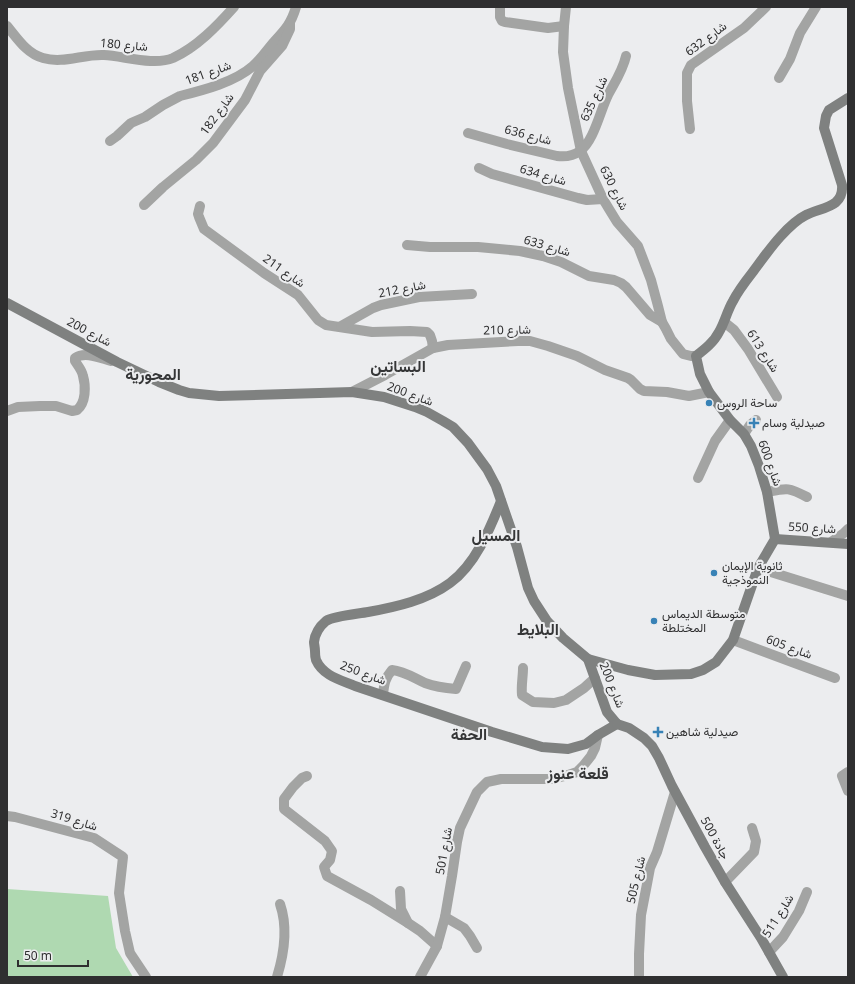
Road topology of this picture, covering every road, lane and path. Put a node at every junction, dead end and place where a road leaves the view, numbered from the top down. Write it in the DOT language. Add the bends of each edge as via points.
graph roads {
  1 [pos="234,7"];
  2 [pos="296,7"];
  3 [pos="500,7"];
  4 [pos="566,7"];
  5 [pos="766,7"];
  6 [pos="816,7"];
  7 [pos="290,23"];
  8 [pos="7,26"];
  9 [pos="564,26"];
  10 [pos="626,56"];
  11 [pos="779,78"];
  12 [pos="848,98"];
  13 [pos="690,129"];
  14 [pos="468,133"];
  15 [pos="110,141"];
  16 [pos="581,151"];
  17 [pos="480,168"];
  18 [pos="845,191"];
  19 [pos="602,198"];
  20 [pos="144,205"];
  21 [pos="200,206"];
  22 [pos="407,245"];
  23 [pos="472,294"];
  24 [pos="7,303"];
  25 [pos="662,322"];
  26 [pos="724,322"];
  27 [pos="341,326"];
  28 [pos="433,348"];
  29 [pos="696,356"];
  30 [pos="117,362"];
  31 [pos="352,392"];
  32 [pos="709,392"];
  33 [pos="777,397"];
  34 [pos="7,411"];
  35 [pos="730,420"];
  36 [pos="756,420"];
  37 [pos="744,434"];
  38 [pos="698,478"];
  39 [pos="768,492"];
  40 [pos="807,497"];
  41 [pos="501,501"];
  42 [pos="848,529"];
  43 [pos="775,539"];
  44 [pos="831,542"];
  45 [pos="848,544"];
  46 [pos="758,568"];
  47 [pos="848,596"];
  48 [pos="733,640"];
  49 [pos="588,659"];
  50 [pos="466,666"];
  51 [pos="523,668"];
  52 [pos="595,678"];
  53 [pos="835,678"];
  54 [pos="384,695"];
  55 [pos="617,724"];
  56 [pos="598,735"];
  57 [pos="848,772"];
  58 [pos="308,776"];
  59 [pos="848,791"];
  60 [pos="675,792"];
  61 [pos="7,816"];
  62 [pos="752,828"];
  63 [pos="725,882"];
  64 [pos="400,891"];
  65 [pos="807,892"];
  66 [pos="280,904"];
  67 [pos="446,917"];
  68 [pos="408,922"];
  69 [pos="437,946"];
  70 [pos="477,948"];
  71 [pos="769,952"];
  72 [pos="146,977"];
  73 [pos="277,977"];
  74 [pos="420,977"];
  75 [pos="639,977"];
  76 [pos="783,977"];
  1 -- 8 [label="street, شارع 180" via="199,41 165,60 103,55 65,60 42,58 26,48"];
  2 -- 7 [label="street, شارع 181"];
  3 -- 9 [label="street" via="500,18 505,22 548,28"];
  4 -- 9 [label="street, شارع 630"];
  5 -- 13 [label="street, شارع 632" via="744,28 690,65 687,73 687,102"];
  6 -- 11 [label="street" via="800,33"];
  7 -- 15 [label="street, شارع 181" via="256,63 243,74 174,99 131,123"];
  7 -- 20 [label="street, شارع 182" via="282,46 260,71 244,100 213,143"];
  9 -- 16 [label="street, شارع 630" via="565,68"];
  10 -- 16 [label="street, شارع 635" via="589,141"];
  12 -- 18 [label="main road" via="829,110 824,128"];
  14 -- 16 [label="street, شارع 636" via="564,157"];
  16 -- 19 [label="street, شارع 630"];
  17 -- 19 [label="street, شارع 634" via="492,174 578,198"];
  18 -- 26 [label="main road" via="830,206 805,215 788,228 739,291"];
  19 -- 25 [label="street, شارع 630" via="613,217 638,246 651,280"];
  21 -- 27 [label="street, شارع 211" via="198,214 204,229 298,295 322,323"];
  22 -- 25 [label="street, شارع 633" via="430,248 504,249 562,262 589,276 621,283 650,314"];
  23 -- 27 [label="street, شارع 212" via="419,297 381,305"];
  24 -- 30 [label="main road, شارع 200"];
  25 -- 29 [label="street, شارع 630" via="683,354"];
  26 -- 29 [label="main road" via="720,332"];
  26 -- 33 [label="street, شارع 613" via="734,330 748,349"];
  27 -- 28 [label="street, شارع 211" via="372,332 427,332"];
  28 -- 31 [label="street, شارع 210"];
  28 -- 32 [label="street, شارع 210" via="454,344 535,342 577,356 628,378 644,391 690,396"];
  29 -- 32 [label="main road, شارع 600" via="700,374"];
  30 -- 31 [label="main road, شارع 200" via="169,387 189,393 226,396"];
  30 -- 34 [label="street" via="87,355 75,358 84,376 85,388 82,405 77,410 40,406 18,407"];
  31 -- 41 [label="main road, شارع 200" via="392,399 427,412 453,427 487,469"];
  32 -- 35 [label="main road, شارع 600"];
  35 -- 37 [label="main road, شارع 600"];
  35 -- 38 [label="street" via="715,441"];
  36 -- 37 [label="street"];
  37 -- 39 [label="main road, شارع 600"];
  39 -- 40 [label="street" via="787,489"];
  39 -- 43 [label="main road, شارع 600"];
  41 -- 49 [label="main road, شارع 200" via="534,601 547,621"];
  41 -- 54 [label="main road, شارع 250" via="482,544 462,573 450,583 429,594 385,609 327,620 319,628 314,641 316,659 324,671 355,686"];
  42 -- 44 [label="street"];
  43 -- 44 [label="main road, شارع 550"];
  43 -- 46 [label="main road"];
  44 -- 45 [label="main road, شارع 550"];
  46 -- 47 [label="street"];
  46 -- 48 [label="main road"];
  48 -- 49 [label="main road" via="716,662 691,674 654,675"];
  48 -- 53 [label="street, شارع 605"];
  49 -- 52 [label="main road, شارع 200"];
  50 -- 54 [label="street" via="456,689 442,688 392,670 387,676"];
  51 -- 52 [label="street" via="522,695 533,702 554,703 566,700"];
  52 -- 55 [label="main road, شارع 200" via="606,712"];
  54 -- 56 [label="main road, شارع 250" via="542,747 568,749 586,744"];
  55 -- 56 [label="main road, شارع 250"];
  55 -- 60 [label="main road, جادة 500" via="629,728 652,746"];
  56 -- 67 [label="street, شارع 501" via="591,756 576,772 552,780 501,779 487,782 477,792 460,828"];
  57 -- 59 [label="street" via="842,776"];
  58 -- 68 [label="street" via="302,778 284,799 284,809 325,841 332,851 330,860 324,867 327,876"];
  60 -- 63 [label="main road, جادة 500"];
  60 -- 75 [label="street, شارع 505" via="650,868 641,915"];
  61 -- 72 [label="street, شارع 319" via="94,838 124,857 119,893 125,931 130,953"];
  62 -- 63 [label="street" via="756,841 754,852"];
  63 -- 71 [label="main road, جادة 500"];
  64 -- 68 [label="street" via="401,909"];
  65 -- 71 [label="street, شارع 511" via="783,937"];
  66 -- 73 [label="street" via="284,933"];
  67 -- 69 [label="street, شارع 501"];
  67 -- 70 [label="street" via="464,928"];
  68 -- 69 [label="street"];
  69 -- 74 [label="street, شارع 501"];
  71 -- 76 [label="main road, جادة 500"];
}
